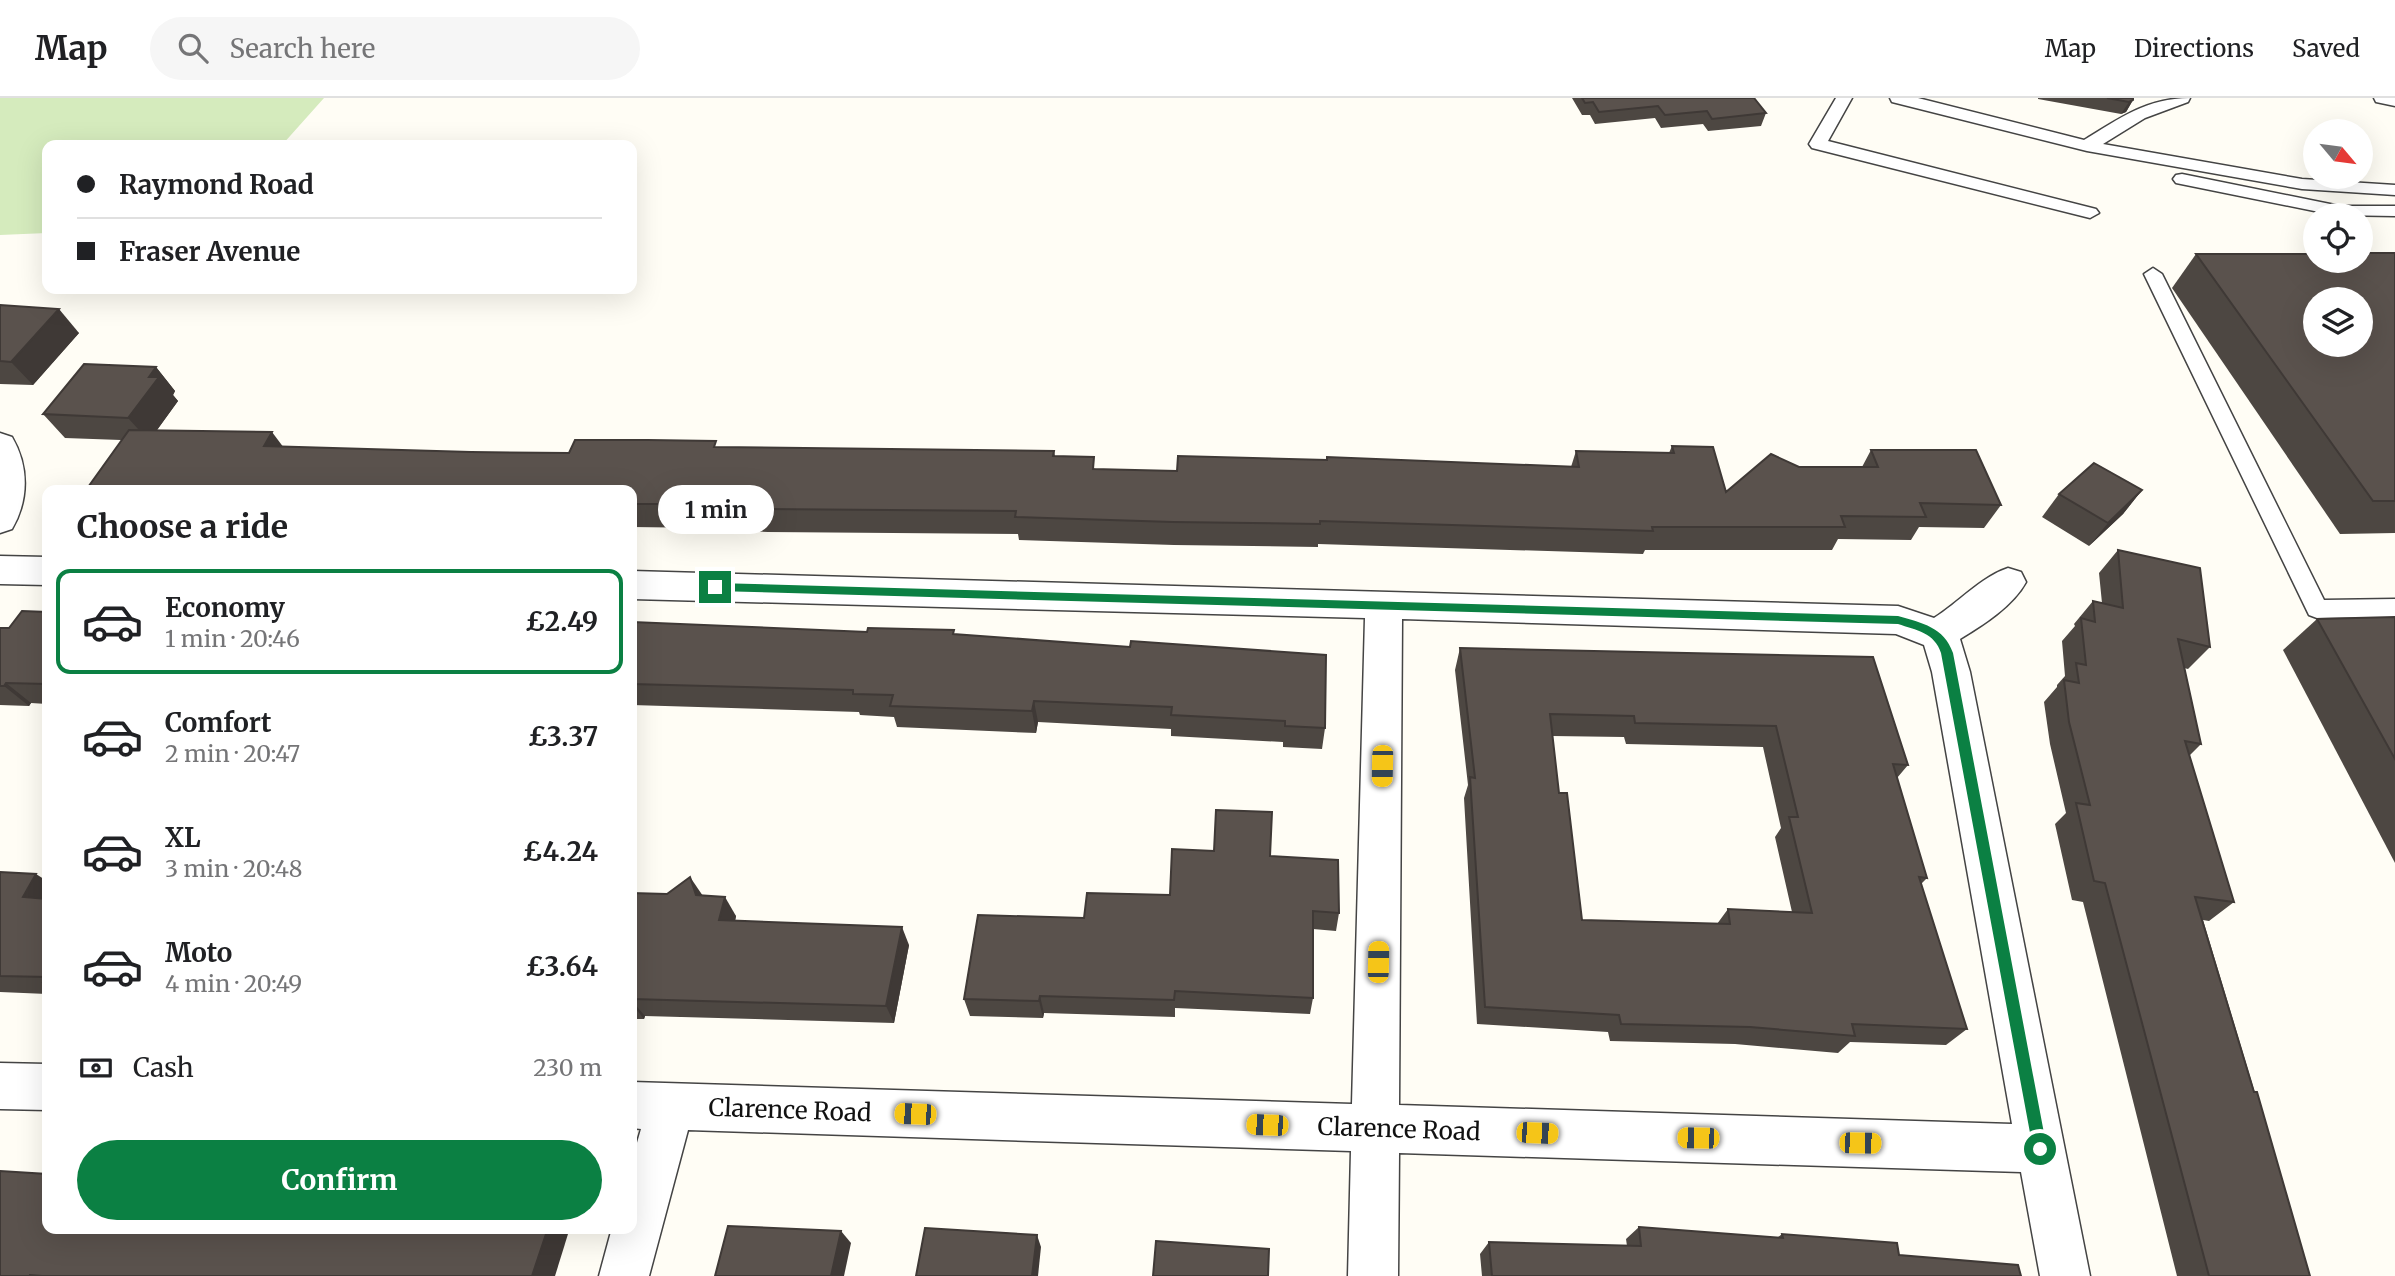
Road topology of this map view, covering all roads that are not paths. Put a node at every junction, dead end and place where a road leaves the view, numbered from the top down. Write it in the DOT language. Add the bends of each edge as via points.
graph roads {
  1 [pos="1844,98"];
  2 [pos="1898,98"];
  3 [pos="2182,98"];
  4 [pos="2382,98"];
  5 [pos="2395,101"];
  6 [pos="2087,146"];
  7 [pos="2395,190"];
  8 [pos="2395,211"];
  9 [pos="2090,213"];
  10 [pos="2153,274"];
  11 [pos="0,445"];
  12 [pos="0,520"];
  13 [pos="0,570"];
  14 [pos="42,571"];
  15 [pos="2008,582"];
  16 [pos="637,585"];
  17 [pos="1384,604"];
  18 [pos="2395,608"];
  19 [pos="1937,635"];
  20 [pos="0,1086"];
  21 [pos="42,1087"];
  22 [pos="651,1106"];
  23 [pos="1376,1129"];
  24 [pos="2040,1149"];
  25 [pos="637,1194"];
  26 [pos="631,1234"];
  27 [pos="624,1276"];
  28 [pos="1373,1276"];
  29 [pos="2065,1276"];
  1 -- 9 [label="lane" via="1818,144"];
  2 -- 6 [label="lane"];
  3 -- 6 [label="lane" via="2139,114"];
  4 -- 5 [label="lane"];
  6 -- 7 [label="lane" via="2302,184"];
  6 -- 8 [label="lane" via="2117,166 2340,211"];
  10 -- 18 [label="lane" via="2317,608"];
  11 -- 12 [label="street" via="6,456 7,496"];
  13 -- 14 [label="street"];
  15 -- 19 [label="street"];
  16 -- 17 [label="street"];
  17 -- 19 [label="street" via="1898,620"];
  17 -- 23 [label="street"];
  19 -- 24 [label="street" via="1949,663"];
  20 -- 21 [label="street"];
  22 -- 23 [label="street, Clarence Road"];
  22 -- 25 [label="street"];
  23 -- 24 [label="street, Clarence Road"];
  23 -- 28 [label="street"];
  24 -- 29 [label="street"];
  26 -- 27 [label="street"];
}
